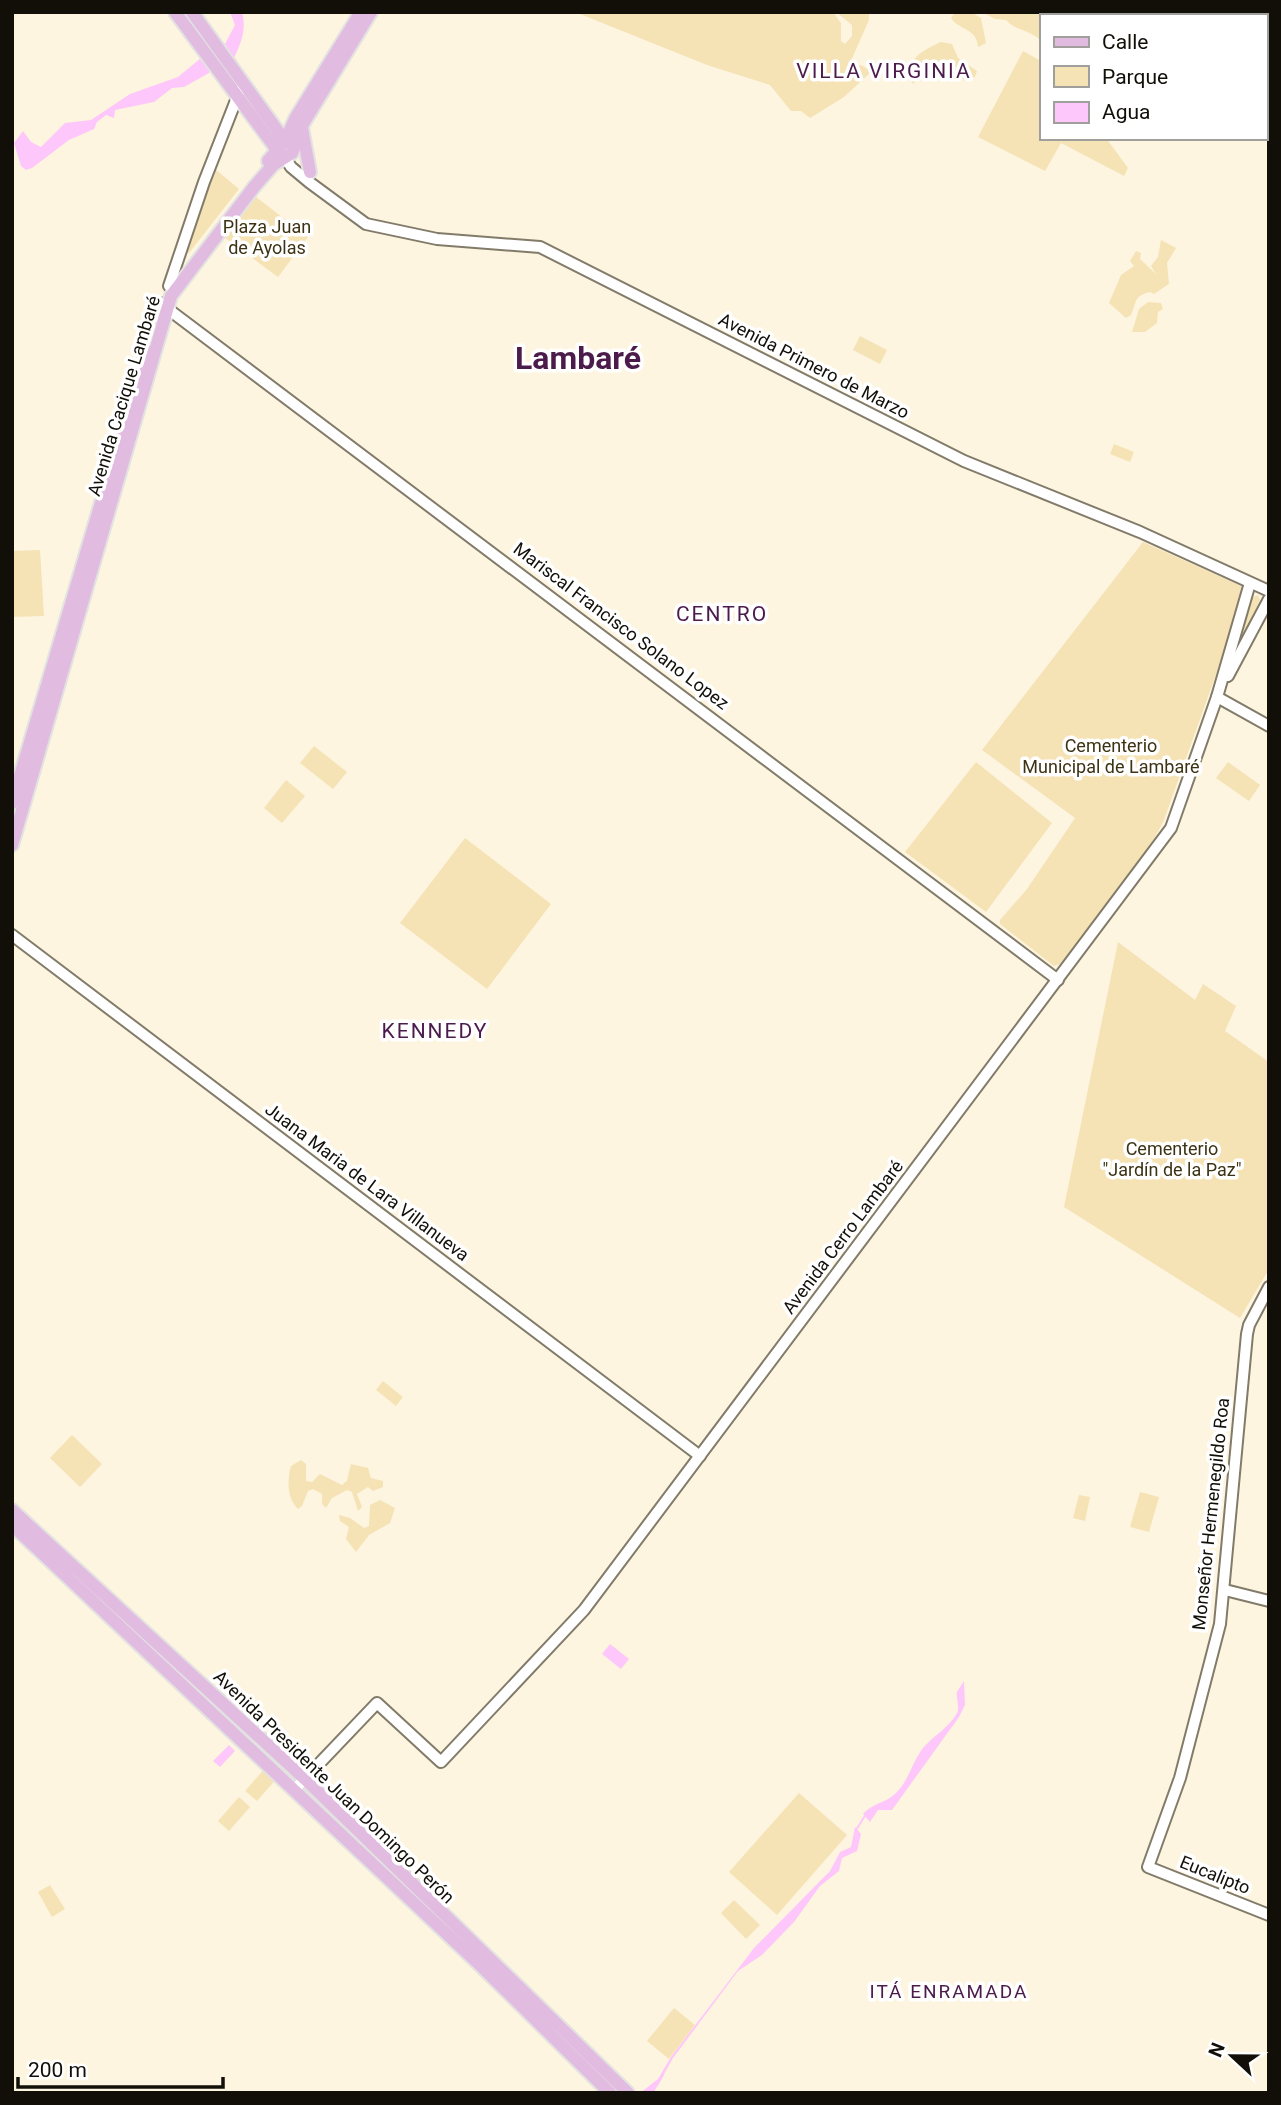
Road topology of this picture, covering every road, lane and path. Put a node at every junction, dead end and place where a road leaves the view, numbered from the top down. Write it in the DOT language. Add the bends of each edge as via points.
graph roads {
  1 [pos="176,12"];
  2 [pos="192,12"];
  3 [pos="361,12"];
  4 [pos="371,12"];
  5 [pos="206,40"];
  6 [pos="237,83"];
  7 [pos="299,122"];
  8 [pos="272,123"];
  9 [pos="285,148"];
  10 [pos="310,172"];
  11 [pos="339,205"];
  12 [pos="169,286"];
  13 [pos="164,306"];
  14 [pos="1250,583"];
  15 [pos="1269,591"];
  16 [pos="1269,599"];
  17 [pos="1217,697"];
  18 [pos="1269,726"];
  19 [pos="12,803"];
  20 [pos="12,845"];
  21 [pos="12,935"];
  22 [pos="1058,979"];
  23 [pos="1269,1287"];
  24 [pos="700,1457"];
  25 [pos="12,1510"];
  26 [pos="12,1525"];
  27 [pos="1225,1590"];
  28 [pos="1269,1601"];
  29 [pos="305,1779"];
  30 [pos="294,1790"];
  31 [pos="1148,1867"];
  32 [pos="1269,1915"];
  33 [pos="610,2093"];
  34 [pos="628,2093"];
  1 -- 5 [label="main road"];
  2 -- 5 [label="main road"];
  3 -- 7 [label="main road, Avenida Cacique Lambaré"];
  4 -- 7 [label="main road, Avenida Cacique Lambaré"];
  5 -- 6 [label="main road"];
  6 -- 8 [label="main road"];
  6 -- 9 [label="main road"];
  6 -- 12 [label="street"];
  7 -- 8 [label="main road"];
  7 -- 9 [label="main road, Avenida Cacique Lambaré"];
  7 -- 10 [label="main road"];
  8 -- 9 [label="main road"];
  9 -- 10 [label="street, Avenida Primero de Marzo"];
  9 -- 11 [label="street, Avenida Primero de Marzo" via="290,167"];
  9 -- 12 [label="main road, Avenida Cacique Lambaré"];
  9 -- 13 [label="main road, Avenida Cacique Lambaré"];
  10 -- 11 [label="street, Avenida Primero de Marzo"];
  11 -- 14 [label="street, Avenida Primero de Marzo" via="356,219 385,231 437,240 540,247 964,461 1140,532"];
  12 -- 13 [label="main road, Avenida Cacique Lambaré"];
  13 -- 19 [label="main road, Avenida Cacique Lambaré"];
  13 -- 20 [label="main road, Avenida Cacique Lambaré"];
  13 -- 22 [label="street, Mariscal Francisco Solano Lopez"];
  14 -- 15 [label="street, Avenida Primero de Marzo"];
  14 -- 17 [label="street, Avenida Cerro Lambaré"];
  16 -- 17 [label="street, Avenida Cerro Lambaré"];
  17 -- 18 [label="street"];
  17 -- 22 [label="street, Avenida Cerro Lambaré" via="1171,828"];
  21 -- 24 [label="street, Juana Maria de Lara Villanueva"];
  22 -- 24 [label="street, Avenida Cerro Lambaré"];
  23 -- 27 [label="street, Monseñor Hermenegildo Roa" via="1248,1325"];
  24 -- 29 [label="street, Avenida Cerro Lambaré" via="584,1610 441,1762 377,1703"];
  25 -- 29 [label="main road, Avenida Presidente Juan Domingo Perón"];
  26 -- 30 [label="main road, Avenida Presidente Juan Domingo Perón"];
  27 -- 28 [label="street"];
  27 -- 31 [label="street, Monseñor Hermenegildo Roa" via="1180,1778"];
  29 -- 30 [label="street"];
  29 -- 34 [label="main road, Avenida Presidente Juan Domingo Perón"];
  30 -- 33 [label="main road, Avenida Presidente Juan Domingo Perón"];
  31 -- 32 [label="street, Eucalipto"];
}
